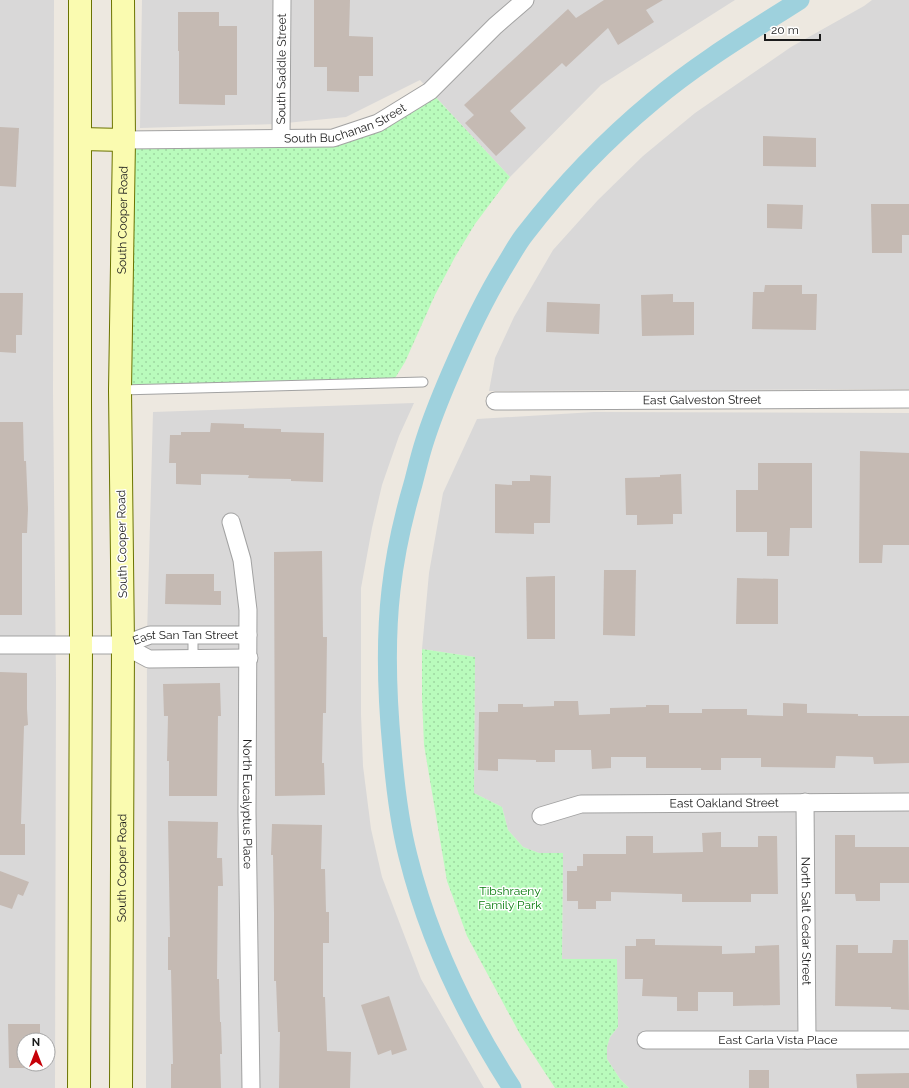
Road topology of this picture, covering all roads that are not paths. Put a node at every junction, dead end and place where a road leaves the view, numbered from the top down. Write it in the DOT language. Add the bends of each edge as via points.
graph roads {
  1 [pos="80,0"];
  2 [pos="123,0"];
  3 [pos="282,0"];
  4 [pos="525,0"];
  5 [pos="281,138"];
  6 [pos="80,140"];
  7 [pos="124,140"];
  8 [pos="423,382"];
  9 [pos="120,390"];
  10 [pos="909,399"];
  11 [pos="496,401"];
  12 [pos="232,522"];
  13 [pos="248,635"];
  14 [pos="193,636"];
  15 [pos="0,645"];
  16 [pos="123,645"];
  17 [pos="81,646"];
  18 [pos="193,658"];
  19 [pos="249,658"];
  20 [pos="805,802"];
  21 [pos="909,802"];
  22 [pos="541,816"];
  23 [pos="646,1040"];
  24 [pos="807,1040"];
  25 [pos="909,1040"];
  26 [pos="79,1088"];
  27 [pos="121,1088"];
  28 [pos="251,1088"];
  1 -- 6 [label="main road"];
  2 -- 7 [label="main road, South Cooper Road"];
  3 -- 5 [label="street, South Saddle Street"];
  4 -- 5 [label="street, South Buchanan Street" via="430,91 378,123 334,138"];
  5 -- 7 [label="street, South Buchanan Street"];
  6 -- 7 [label="main road"];
  6 -- 17 [label="main road"];
  7 -- 9 [label="main road, South Cooper Road"];
  8 -- 9 [label="lane"];
  9 -- 16 [label="main road, South Cooper Road"];
  10 -- 11 [label="street, East Galveston Street"];
  12 -- 13 [label="street, North Eucalyptus Place" via="242,560"];
  13 -- 14 [label="street, East San Tan Street"];
  13 -- 19 [label="street, North Eucalyptus Place"];
  14 -- 16 [label="street, East San Tan Street" via="150,635"];
  14 -- 18 [label="lane"];
  15 -- 17 [label="street, East San Tan Street"];
  16 -- 17 [label="street, East San Tan Street"];
  16 -- 18 [label="street, East San Tan Street" via="149,659"];
  16 -- 27 [label="main road, South Cooper Road"];
  17 -- 26 [label="main road"];
  18 -- 19 [label="street, East San Tan Street"];
  19 -- 28 [label="street, North Eucalyptus Place" via="247,812"];
  20 -- 21 [label="street, East Oakland Street"];
  20 -- 22 [label="street, East Oakland Street" via="581,804"];
  20 -- 24 [label="street, North Salt Cedar Street"];
  23 -- 24 [label="street, East Carla Vista Place"];
  24 -- 25 [label="street, East Carla Vista Place"];
}
